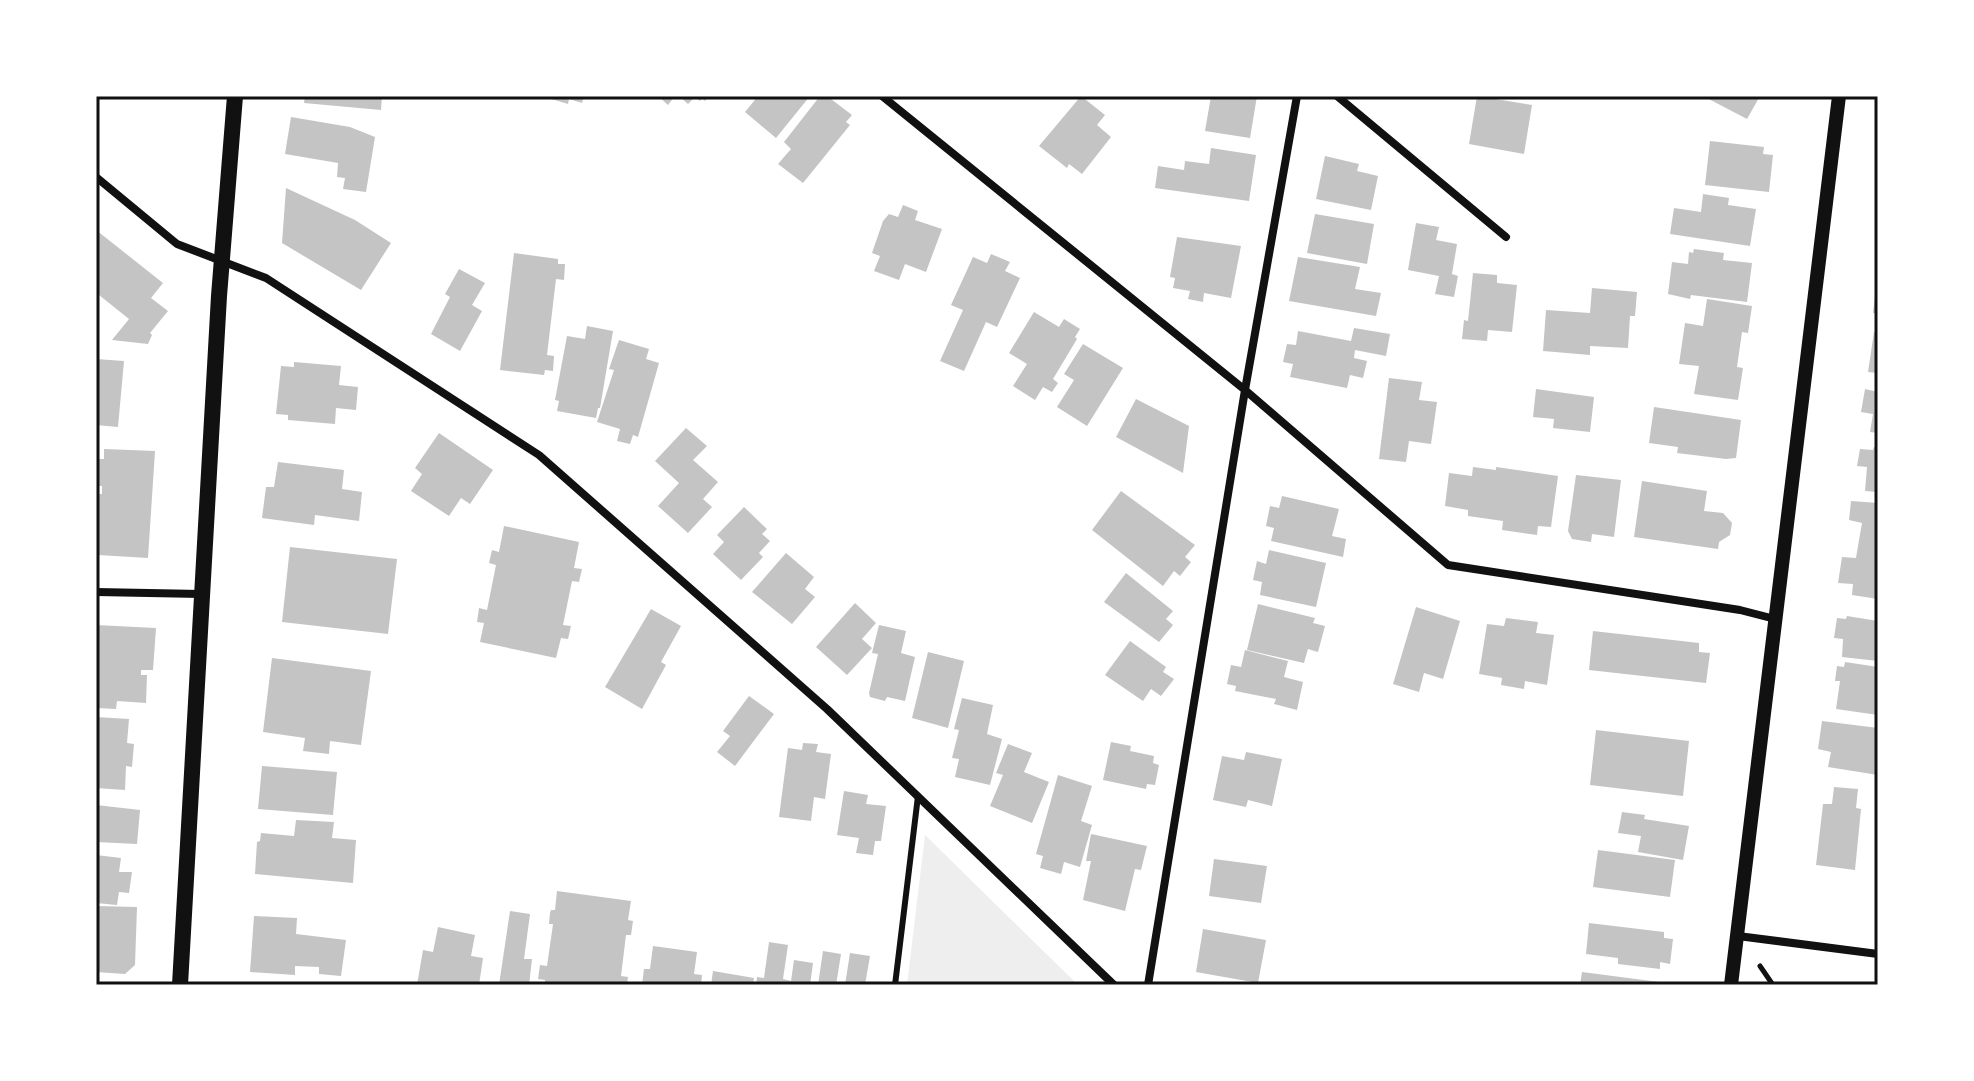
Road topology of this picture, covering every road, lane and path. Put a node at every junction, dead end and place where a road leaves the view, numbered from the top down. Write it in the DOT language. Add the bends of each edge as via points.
graph roads {
  1 [pos="235,96"];
  2 [pos="882,96"];
  3 [pos="1297,96"];
  4 [pos="1337,96"];
  5 [pos="1839,96"];
  6 [pos="96,177"];
  7 [pos="1506,237"];
  8 [pos="222,261"];
  9 [pos="1245,390"];
  10 [pos="96,592"];
  11 [pos="202,594"];
  12 [pos="1775,619"];
  13 [pos="918,796"];
  14 [pos="1738,936"];
  15 [pos="1878,954"];
  16 [pos="180,985"];
  17 [pos="895,985"];
  18 [pos="1114,985"];
  19 [pos="1148,985"];
  20 [pos="1731,985"];
  1 -- 8 [label="main road"];
  2 -- 9 [label="street"];
  3 -- 9 [label="street"];
  4 -- 7 [label="street"];
  5 -- 12 [label="street"];
  6 -- 8 [label="street" via="177,244"];
  8 -- 11 [label="main road"];
  8 -- 13 [label="street" via="266,278 539,455"];
  9 -- 12 [label="street" via="1448,565"];
  9 -- 19 [label="street"];
  10 -- 11 [label="street"];
  11 -- 16 [label="main road"];
  12 -- 14 [label="street"];
  13 -- 17 [label="lane"];
  13 -- 18 [label="street"];
  14 -- 15 [label="street"];
  14 -- 20 [label="street"];
}
